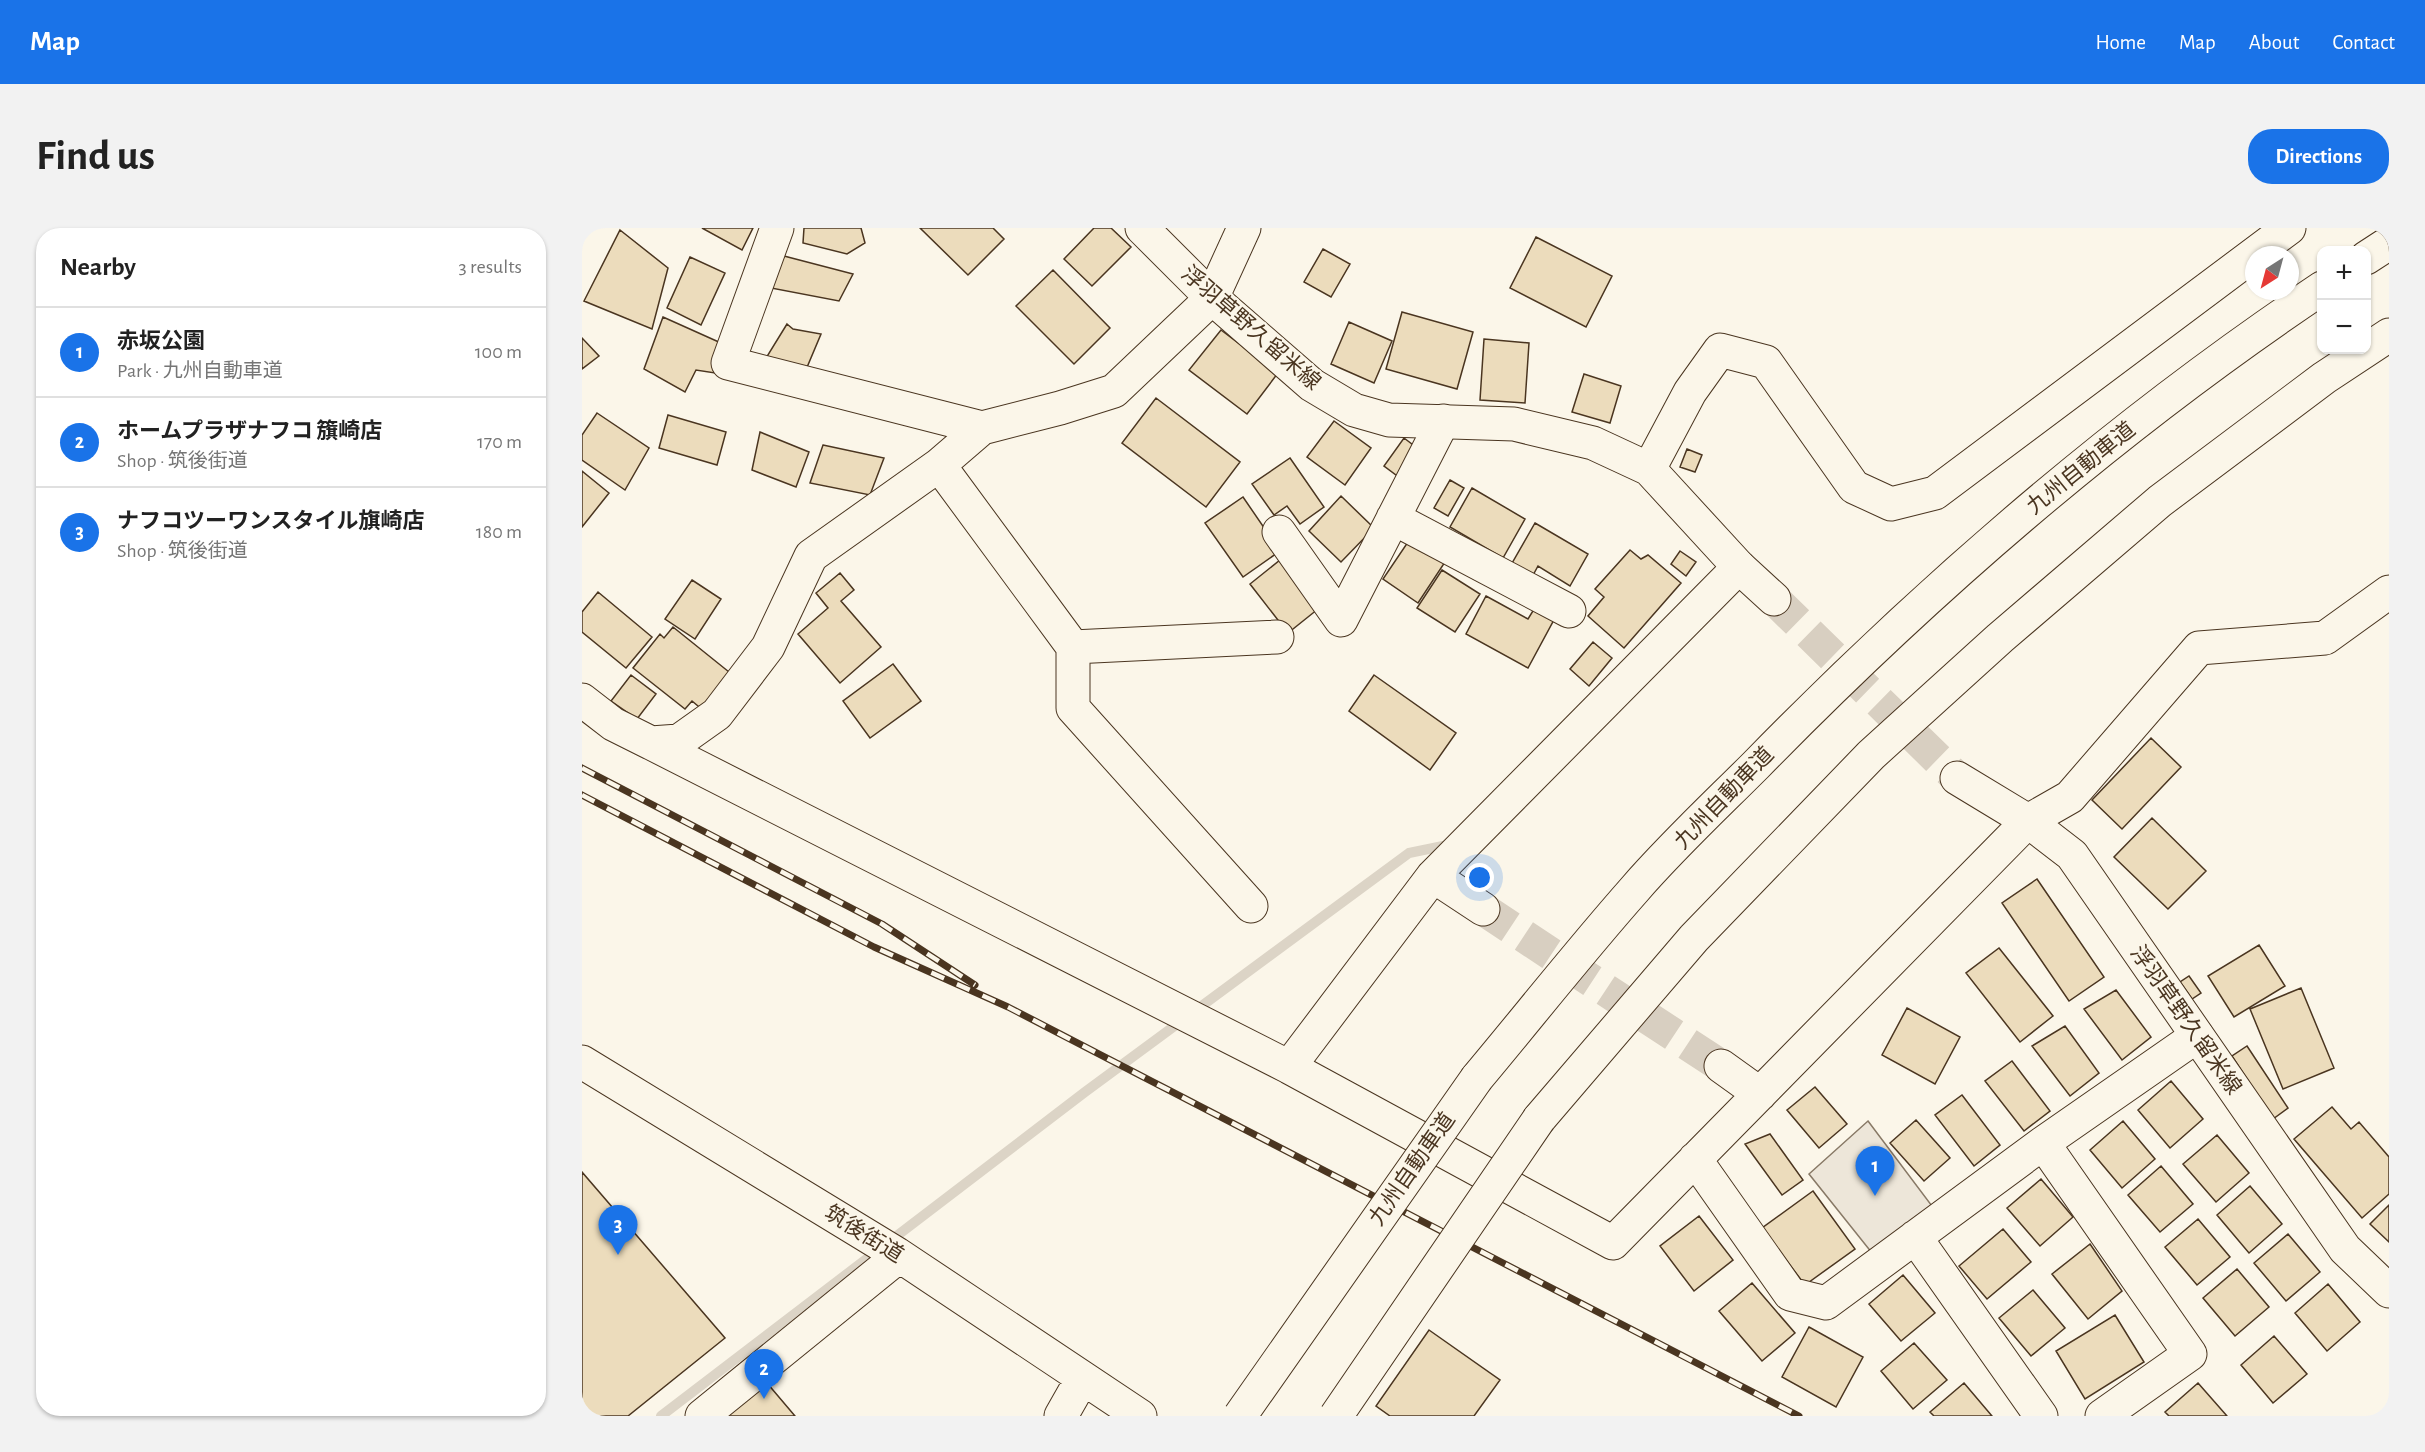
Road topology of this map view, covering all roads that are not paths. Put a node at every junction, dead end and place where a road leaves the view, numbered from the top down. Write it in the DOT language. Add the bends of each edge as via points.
graph roads {
  1 [pos="777,228"];
  2 [pos="1142,228"];
  3 [pos="1244,228"];
  4 [pos="2289,228"];
  5 [pos="2389,243"];
  6 [pos="2371,255"];
  7 [pos="2317,291"];
  8 [pos="1212,298"];
  9 [pos="2389,335"];
  10 [pos="1443,421"];
  11 [pos="982,428"];
  12 [pos="939,465"];
  13 [pos="1649,469"];
  14 [pos="1393,518"];
  15 [pos="1279,532"];
  16 [pos="1739,567"];
  17 [pos="2389,592"];
  18 [pos="1774,599"];
  19 [pos="1569,611"];
  20 [pos="1277,637"];
  21 [pos="1073,647"];
  22 [pos="582,700"];
  23 [pos="651,743"];
  24 [pos="1957,778"];
  25 [pos="2028,821"];
  26 [pos="1433,876"];
  27 [pos="1251,906"];
  28 [pos="1483,909"];
  29 [pos="2197,1036"];
  30 [pos="582,1062"];
  31 [pos="1721,1065"];
  32 [pos="1289,1067"];
  33 [pos="1760,1094"];
  34 [pos="2043,1143"];
  35 [pos="1695,1160"];
  36 [pos="1915,1237"];
  37 [pos="898,1255"];
  38 [pos="2389,1292"];
  39 [pos="1082,1379"];
  40 [pos="702,1416"];
  41 [pos="1061,1416"];
  42 [pos="1140,1416"];
  43 [pos="1239,1416"];
  44 [pos="1335,1416"];
  45 [pos="2041,1416"];
  46 [pos="2102,1416"];
  1 -- 11 [label="main road" via="728,363"];
  2 -- 8 [label="main road, 浮羽草野久留米線"];
  3 -- 8 [label="main road"];
  4 -- 13 [label="main road" via="1935,493 1891,504 1854,487 1766,363 1720,350 1690,392"];
  5 -- 6 [label="main road"];
  7 -- 43 [label="main road, 九州自動車道, bridge" via="2108,444 1951,576 1818,702 1635,888 1477,1078"];
  8 -- 10 [label="main road, 浮羽草野久留米線" via="1312,385 1354,410 1389,420"];
  8 -- 11 [label="main road" via="1114,391"];
  9 -- 44 [label="main road, bridge" via="2324,378 2160,501 1871,755 1694,938 1539,1119"];
  10 -- 13 [label="main road, 浮羽草野久留米線" via="1514,424 1593,443"];
  10 -- 14 [label="main road"];
  11 -- 12 [label="main road"];
  12 -- 21 [label="main road"];
  12 -- 23 [label="main road" via="811,556 768,647 717,714 679,741"];
  13 -- 16 [label="main road, 浮羽草野久留米線"];
  14 -- 15 [label="main road" via="1341,620"];
  14 -- 19 [label="main road"];
  16 -- 18 [label="main road, 浮羽草野久留米線"];
  16 -- 26 [label="main road"];
  17 -- 25 [label="main road" via="2325,638 2199,648 2070,798"];
  20 -- 21 [label="main road"];
  21 -- 27 [label="main road" via="1073,708"];
  22 -- 23 [label="main road" via="613,723"];
  23 -- 32 [label="main road"];
  24 -- 25 [label="main road, 浮羽草野久留米線"];
  25 -- 29 [label="main road, 浮羽草野久留米線" via="2072,855"];
  25 -- 33 [label="main road"];
  26 -- 28 [label="main road"];
  26 -- 32 [label="main road"];
  29 -- 34 [label="main road"];
  29 -- 38 [label="main road, 浮羽草野久留米線" via="2345,1249"];
  30 -- 37 [label="main road, 筑後街道"];
  31 -- 33 [label="main road"];
  32 -- 35 [label="main road" via="1613,1243"];
  33 -- 35 [label="main road"];
  34 -- 36 [label="main road"];
  34 -- 46 [label="main road" via="2190,1354"];
  35 -- 36 [label="main road" via="1790,1294 1826,1303"];
  36 -- 45 [label="main road"];
  37 -- 39 [label="main road, 筑後街道"];
  37 -- 40 [label="main road"];
  39 -- 41 [label="main road"];
  39 -- 42 [label="main road, 筑後街道"];
}
